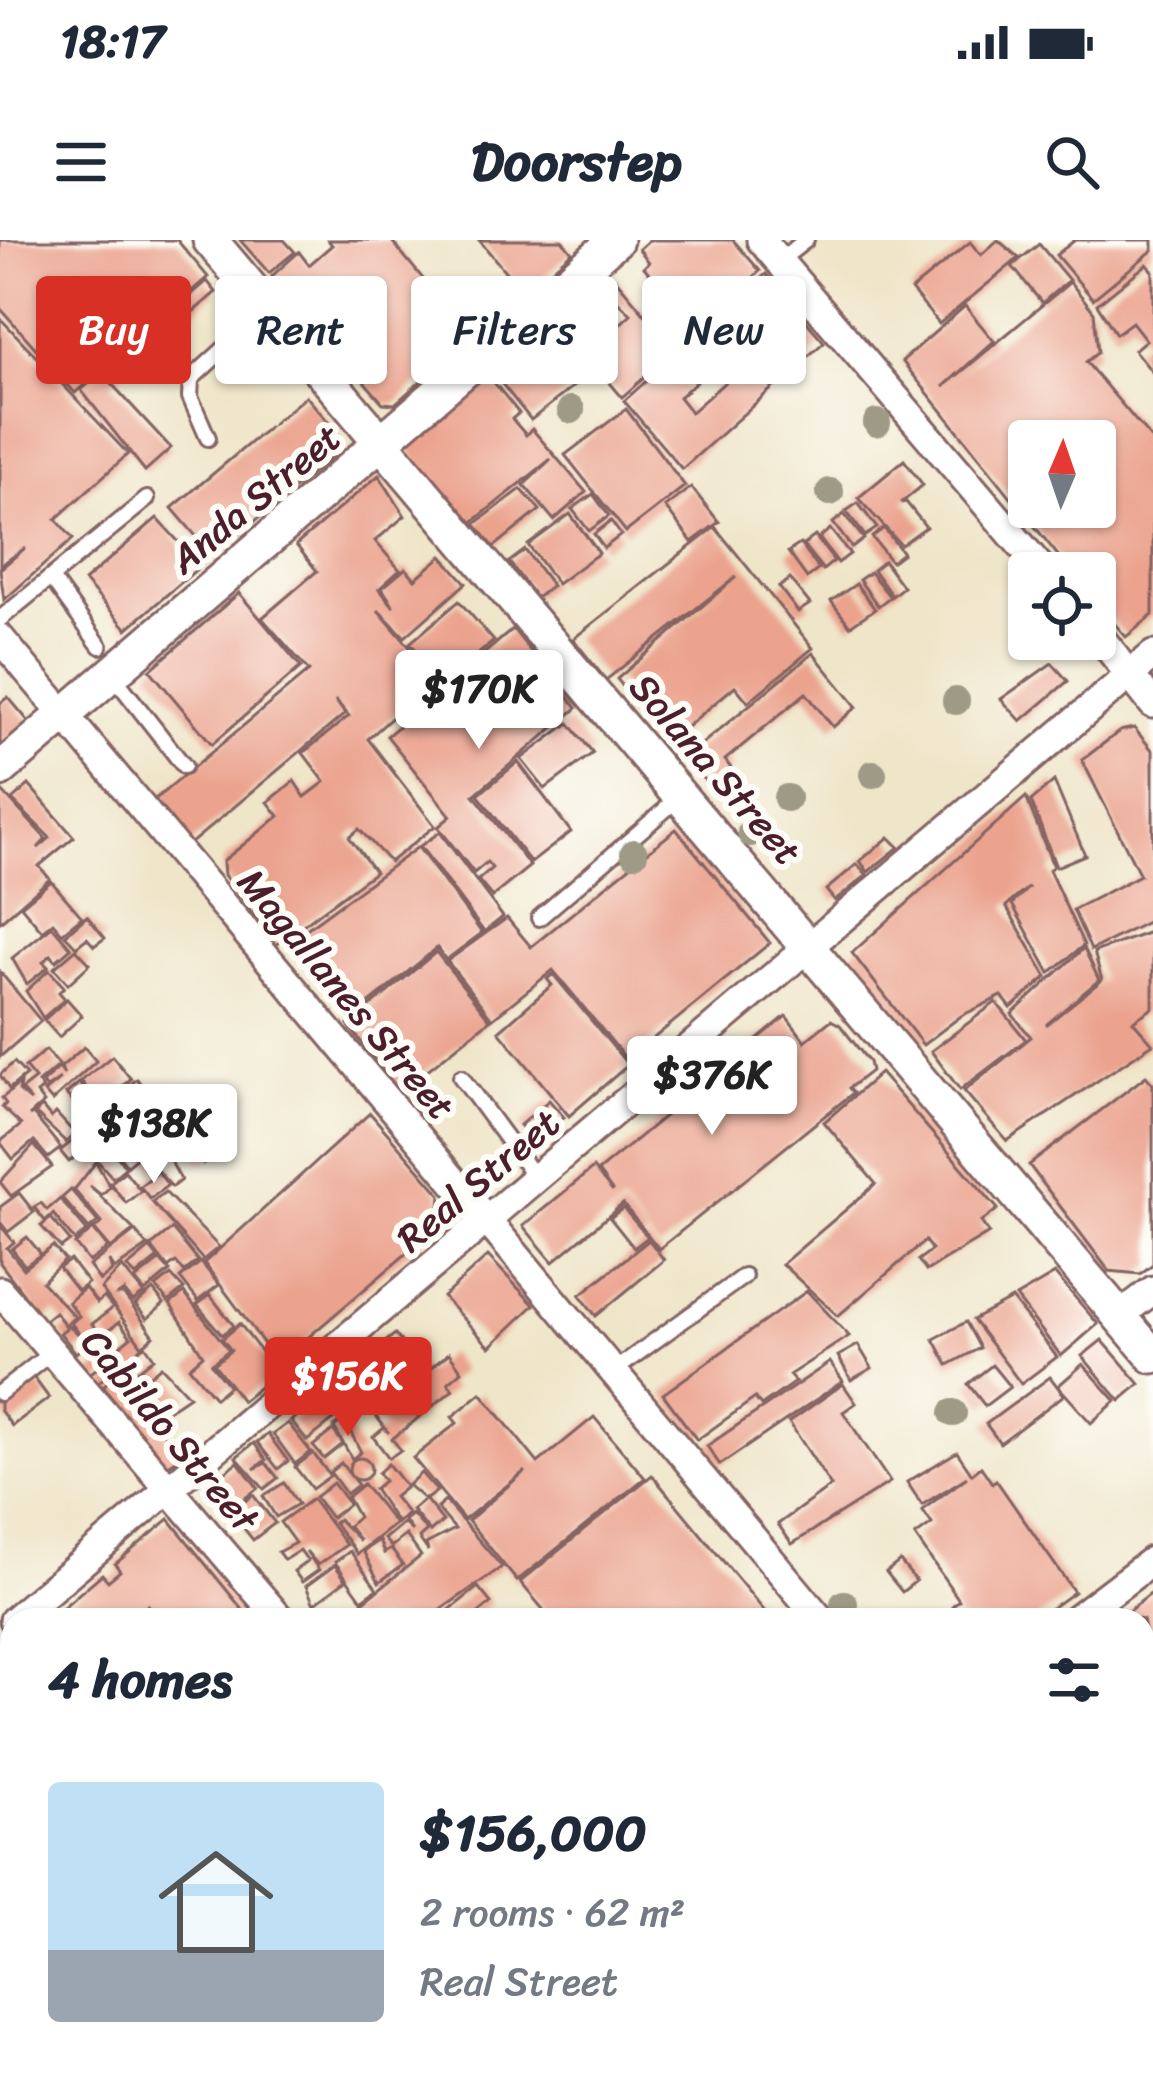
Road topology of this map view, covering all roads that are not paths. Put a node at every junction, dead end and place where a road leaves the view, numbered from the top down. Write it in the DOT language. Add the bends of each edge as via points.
graph roads {
  1 [pos="210,240"];
  2 [pos="616,240"];
  3 [pos="806,240"];
  4 [pos="770,251"];
  5 [pos="240,276"];
  6 [pos="215,357"];
  7 [pos="332,384"];
  8 [pos="208,438"];
  9 [pos="384,445"];
  10 [pos="146,499"];
  11 [pos="1028,552"];
  12 [pos="51,578"];
  13 [pos="0,619"];
  14 [pos="0,638"];
  15 [pos="1116,646"];
  16 [pos="106,660"];
  17 [pos="1142,664"];
  18 [pos="1153,704"];
  19 [pos="64,715"];
  20 [pos="184,766"];
  21 [pos="0,770"];
  22 [pos="682,795"];
  23 [pos="538,918"];
  24 [pos="813,948"];
  25 [pos="461,1077"];
  26 [pos="538,1180"];
  27 [pos="487,1224"];
  28 [pos="744,1276"];
  29 [pos="1153,1290"];
  30 [pos="0,1291"];
  31 [pos="1119,1316"];
  32 [pos="52,1352"];
  33 [pos="1153,1356"];
  34 [pos="612,1372"];
  35 [pos="0,1394"];
  36 [pos="170,1490"];
  37 [pos="1153,1560"];
  38 [pos="29,1608"];
  39 [pos="271,1608"];
  40 [pos="811,1608"];
  41 [pos="1090,1608"];
  1 -- 5 [label="street, Solana Street"];
  2 -- 9 [label="street, Anda Street"];
  3 -- 4 [label="lane"];
  4 -- 11 [label="street"];
  6 -- 8 [label="lane" via="191,379"];
  7 -- 9 [label="street, Solana Street"];
  9 -- 16 [label="street, Anda Street"];
  9 -- 22 [label="street, Solana Street"];
  10 -- 12 [label="lane"];
  12 -- 13 [label="lane"];
  12 -- 16 [label="lane"];
  14 -- 19 [label="street, Magallanes Street"];
  15 -- 17 [label="street"];
  16 -- 19 [label="street, Anda Street"];
  16 -- 20 [label="lane"];
  17 -- 18 [label="street"];
  17 -- 24 [label="street, Real Street"];
  19 -- 21 [label="street, Anda Street"];
  19 -- 27 [label="street, Magallanes Street"];
  22 -- 23 [label="lane"];
  22 -- 24 [label="street, Solana Street"];
  24 -- 26 [label="street, Real Street"];
  24 -- 31 [label="street, Solana Street"];
  25 -- 26 [label="lane"];
  26 -- 27 [label="street, Real Street"];
  27 -- 34 [label="street, Magallanes Street"];
  27 -- 36 [label="street, Real Street"];
  28 -- 34 [label="lane"];
  29 -- 31 [label="street"];
  30 -- 32 [label="street, Cabildo Street"];
  31 -- 33 [label="street, Solana Street"];
  32 -- 35 [label="lane"];
  32 -- 36 [label="street, Cabildo Street"];
  34 -- 40 [label="street, Magallanes Street"];
  36 -- 38 [label="street, Real Street"];
  36 -- 39 [label="street, Cabildo Street"];
  37 -- 41 [label="street"];
}
